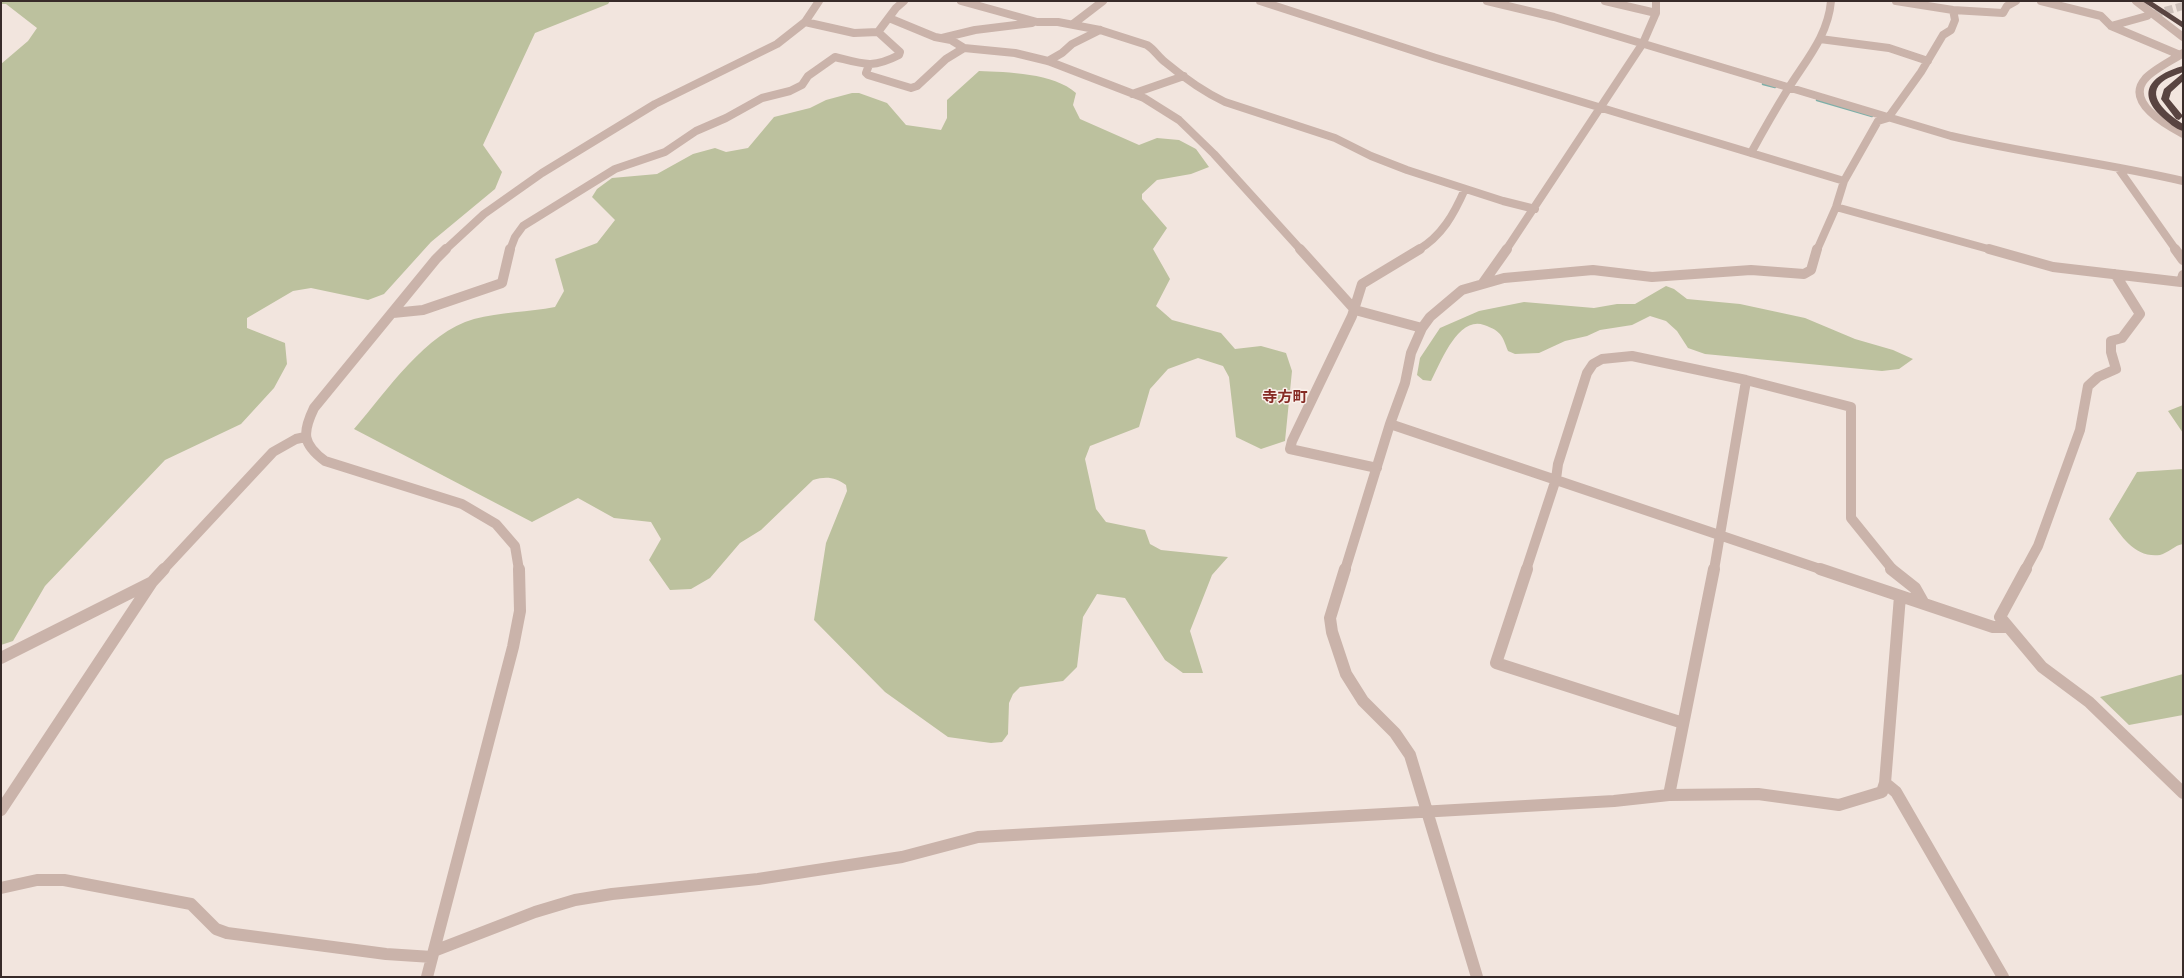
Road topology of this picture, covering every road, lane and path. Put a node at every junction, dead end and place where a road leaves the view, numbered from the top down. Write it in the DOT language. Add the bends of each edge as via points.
graph roads {
  1 [pos="819,1"];
  2 [pos="904,1"];
  3 [pos="961,1"];
  4 [pos="1103,1"];
  5 [pos="1260,1"];
  6 [pos="1487,1"];
  7 [pos="1605,1"];
  8 [pos="1656,1"];
  9 [pos="1831,1"];
  10 [pos="1896,1"];
  11 [pos="1949,1"];
  12 [pos="2016,1"];
  13 [pos="2041,1"];
  14 [pos="2136,1"];
  15 [pos="2146,1"];
  16 [pos="2160,1"];
  17 [pos="1953,10"];
  18 [pos="1656,13"];
  19 [pos="2147,16"];
  20 [pos="2183,17"];
  21 [pos="889,18"];
  22 [pos="805,22"];
  23 [pos="1037,22"];
  24 [pos="1072,24"];
  25 [pos="2111,26"];
  26 [pos="2183,26"];
  27 [pos="1100,30"];
  28 [pos="976,31"];
  29 [pos="878,32"];
  30 [pos="2183,37"];
  31 [pos="942,38"];
  32 [pos="1820,40"];
  33 [pos="1643,43"];
  34 [pos="961,46"];
  35 [pos="2182,54"];
  36 [pos="1048,60"];
  37 [pos="1928,61"];
  38 [pos="869,65"];
  39 [pos="2183,70"];
  40 [pos="1184,76"];
  41 [pos="2183,76"];
  42 [pos="1788,88"];
  43 [pos="1132,94"];
  44 [pos="1602,108"];
  45 [pos="1888,118"];
  46 [pos="2183,121"];
  47 [pos="2183,128"];
  48 [pos="2183,134"];
  49 [pos="1751,153"];
  50 [pos="2118,168"];
  51 [pos="1844,181"];
  52 [pos="2183,181"];
  53 [pos="1465,189"];
  54 [pos="1836,207"];
  55 [pos="1535,208"];
  56 [pos="2183,260"];
  57 [pos="2115,274"];
  58 [pos="2183,275"];
  59 [pos="1483,283"];
  60 [pos="1355,310"];
  61 [pos="393,313"];
  62 [pos="1422,328"];
  63 [pos="1746,381"];
  64 [pos="1390,424"];
  65 [pos="305,437"];
  66 [pos="1377,468"];
  67 [pos="1556,479"];
  68 [pos="1721,535"];
  69 [pos="152,582"];
  70 [pos="1900,596"];
  71 [pos="1924,604"];
  72 [pos="2008,627"];
  73 [pos="1,658"];
  74 [pos="1683,723"];
  75 [pos="1885,783"];
  76 [pos="2183,793"];
  77 [pos="1669,795"];
  78 [pos="1,810"];
  79 [pos="1427,811"];
  80 [pos="1,888"];
  81 [pos="433,954"];
  82 [pos="427,977"];
  83 [pos="1477,977"];
  84 [pos="2003,977"];
  1 -- 22 [label="street"];
  2 -- 21 [label="street"];
  3 -- 23 [label="street"];
  4 -- 24 [label="street"];
  5 -- 44 [label="street"];
  6 -- 33 [label="street"];
  7 -- 18 [label="street"];
  8 -- 18 [label="street"];
  9 -- 32 [label="street" via="1831,13"];
  10 -- 17 [label="street"];
  11 -- 17 [label="street"];
  12 -- 17 [label="street" via="2007,6 2003,13"];
  13 -- 25 [label="street" via="2101,16"];
  14 -- 30 [label="street"];
  15 -- 26 [label="highway"];
  16 -- 20 [label="highway"];
  17 -- 37 [label="street" via="1955,20 1951,30 1944,35"];
  18 -- 33 [label="street"];
  19 -- 25 [label="street"];
  21 -- 29 [label="street" via="879,27"];
  21 -- 31 [label="street"];
  22 -- 29 [label="street" via="854,33"];
  22 -- 61 [label="street" via="765,51 655,104 514,192 484,214 436,259"];
  23 -- 24 [label="street"];
  23 -- 28 [label="street"];
  24 -- 27 [label="street"];
  25 -- 35 [label="street"];
  27 -- 36 [label="street"];
  27 -- 40 [label="street" via="1147,45"];
  28 -- 31 [label="street" via="960,32"];
  28 -- 34 [label="street"];
  29 -- 38 [label="street" via="900,52 894,59"];
  31 -- 34 [label="street"];
  32 -- 37 [label="street" via="1885,46 1917,55"];
  32 -- 42 [label="street"];
  33 -- 42 [label="street"];
  33 -- 44 [label="street"];
  34 -- 36 [label="street"];
  34 -- 38 [label="street" via="917,86 911,88 868,76 866,73"];
  35 -- 48 [label="street" via="2145,78 2140,83 2138,91 2144,104 2155,116"];
  36 -- 43 [label="street" via="1055,66"];
  37 -- 45 [label="street"];
  38 -- 61 [label="street" via="835,57 790,91 762,98 696,131 665,152 615,169 518,230 502,283 423,310"];
  39 -- 47 [label="highway" via="2158,81 2153,87 2152,94 2154,103"];
  40 -- 43 [label="street"];
  40 -- 53 [label="street" via="1225,102 1335,138 1371,156"];
  41 -- 46 [label="highway" via="2167,91 2165,99"];
  42 -- 45 [label="street"];
  42 -- 49 [label="street"];
  43 -- 60 [label="street" via="1180,120"];
  44 -- 49 [label="street"];
  44 -- 55 [label="street"];
  45 -- 50 [label="street" via="2005,149"];
  45 -- 51 [label="street" via="1878,120"];
  49 -- 51 [label="street"];
  50 -- 52 [label="street"];
  50 -- 56 [label="street"];
  51 -- 54 [label="street"];
  53 -- 55 [label="street"];
  53 -- 60 [label="street" via="1452,217 1432,242 1362,284"];
  54 -- 57 [label="street" via="2053,267"];
  54 -- 59 [label="street" via="1811,270 1804,274 1751,270 1652,277 1593,270 1535,274"];
  55 -- 59 [label="street"];
  57 -- 58 [label="street" via="2181,282"];
  57 -- 72 [label="street" via="2140,314 2122,338 2112,341 2111,352 2116,369 2098,377 2088,386 2080,430 2038,546 2000,616"];
  59 -- 62 [label="street" via="1462,290 1430,316"];
  60 -- 62 [label="street"];
  60 -- 66 [label="street" via="1290,449"];
  61 -- 65 [label="street" via="314,408 307,422"];
  62 -- 64 [label="street"];
  63 -- 67 [label="street" via="1632,356 1614,357 1593,364 1587,374 1558,464"];
  63 -- 68 [label="street"];
  63 -- 71 [label="street" via="1851,407 1851,518 1888,566 1916,588"];
  64 -- 66 [label="street"];
  64 -- 67 [label="street"];
  65 -- 69 [label="street" via="296,438 273,452"];
  65 -- 81 [label="street" via="312,452 325,461 462,504 496,524 515,546 517,553 520,612 513,648"];
  66 -- 79 [label="street" via="1330,618 1332,632 1346,674 1363,702 1395,733 1410,755"];
  67 -- 68 [label="street"];
  67 -- 74 [label="street" via="1496,664"];
  68 -- 70 [label="street"];
  68 -- 74 [label="street"];
  69 -- 73 [label="street"];
  69 -- 78 [label="street"];
  70 -- 71 [label="street"];
  70 -- 75 [label="street"];
  71 -- 72 [label="street" via="1993,628"];
  72 -- 76 [label="street" via="2042,667 2089,702"];
  74 -- 77 [label="street"];
  75 -- 77 [label="street" via="1882,792 1839,804 1758,794"];
  75 -- 84 [label="street" via="1896,792"];
  77 -- 79 [label="street" via="1614,801"];
  79 -- 81 [label="street" via="978,837 902,857 758,879 575,900 535,912"];
  79 -- 83 [label="street"];
  80 -- 81 [label="street" via="36,879 56,878 191,904 216,929 227,933 386,954"];
  81 -- 82 [label="street"];
}
